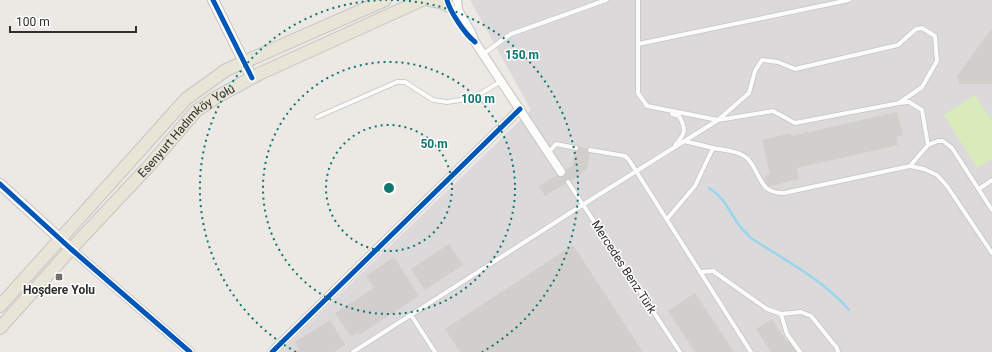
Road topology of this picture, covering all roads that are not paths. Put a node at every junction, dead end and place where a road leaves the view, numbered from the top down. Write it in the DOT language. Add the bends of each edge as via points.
graph roads {
  1 [pos="213,0"];
  2 [pos="385,0"];
  3 [pos="422,0"];
  4 [pos="430,0"];
  5 [pos="606,0"];
  6 [pos="638,0"];
  7 [pos="849,0"];
  8 [pos="451,2"];
  9 [pos="638,44"];
  10 [pos="483,54"];
  11 [pos="244,62"];
  12 [pos="252,78"];
  13 [pos="501,81"];
  14 [pos="899,103"];
  15 [pos="520,109"];
  16 [pos="662,110"];
  17 [pos="317,117"];
  18 [pos="718,120"];
  19 [pos="684,141"];
  20 [pos="928,145"];
  21 [pos="576,148"];
  22 [pos="672,148"];
  23 [pos="713,148"];
  24 [pos="590,150"];
  25 [pos="549,152"];
  26 [pos="910,166"];
  27 [pos="636,171"];
  28 [pos="562,172"];
  29 [pos="992,180"];
  30 [pos="568,182"];
  31 [pos="0,184"];
  32 [pos="979,189"];
  33 [pos="584,204"];
  34 [pos="992,210"];
  35 [pos="667,220"];
  36 [pos="60,238"];
  37 [pos="71,249"];
  38 [pos="992,253"];
  39 [pos="700,272"];
  40 [pos="0,306"];
  41 [pos="781,314"];
  42 [pos="411,315"];
  43 [pos="0,328"];
  44 [pos="190,352"];
  45 [pos="272,352"];
  46 [pos="353,352"];
  47 [pos="435,352"];
  48 [pos="680,352"];
  49 [pos="751,352"];
  50 [pos="800,352"];
  51 [pos="838,352"];
  1 -- 11 [label="street"];
  2 -- 11 [label="main road, Esenyurt Hadımköy Yolu"];
  3 -- 12 [label="main road, Esenyurt Hadımköy Yolu"];
  4 -- 8 [label="main road"];
  5 -- 10 [label="lane" via="511,34"];
  6 -- 9 [label="lane"];
  7 -- 9 [label="lane"];
  8 -- 10 [label="street" via="469,37"];
  9 -- 16 [label="lane" via="638,93 647,106"];
  10 -- 13 [label="street"];
  11 -- 12 [label="street"];
  11 -- 36 [label="main road, Esenyurt Hadımköy Yolu" via="226,70 186,99"];
  12 -- 37 [label="main road, Esenyurt Hadımköy Yolu" via="196,111 149,166"];
  13 -- 15 [label="street"];
  13 -- 17 [label="lane" via="474,98 447,102 433,100 405,82 397,82"];
  14 -- 18 [label="lane" via="795,123 773,111"];
  14 -- 18 [label="lane" via="922,87 937,61 935,36 922,28 916,28 898,45 795,69 778,62 762,60 755,71 749,93"];
  14 -- 20 [label="lane" via="909,102 922,110"];
  15 -- 25 [label="street"];
  15 -- 45 [label="street"];
  16 -- 18 [label="lane"];
  16 -- 22 [label="lane" via="680,116 685,126 684,136"];
  18 -- 19 [label="lane"];
  19 -- 22 [label="lane"];
  19 -- 23 [label="lane"];
  20 -- 26 [label="lane"];
  20 -- 32 [label="lane" via="938,141 952,148"];
  21 -- 25 [label="lane" via="556,144"];
  22 -- 27 [label="lane"];
  23 -- 26 [label="lane" via="738,153 748,159 766,189 774,193"];
  23 -- 35 [label="lane" via="695,186"];
  24 -- 27 [label="lane" via="625,156"];
  25 -- 28 [label="street"];
  26 -- 38 [label="lane" via="937,175"];
  27 -- 33 [label="lane"];
  27 -- 35 [label="lane"];
  29 -- 32 [label="lane"];
  30 -- 33 [label="lane, Mercedes Benz Türk"];
  31 -- 36 [label="street"];
  32 -- 34 [label="lane"];
  33 -- 42 [label="lane"];
  33 -- 48 [label="lane, Mercedes Benz Türk"];
  35 -- 39 [label="lane"];
  36 -- 37 [label="street"];
  36 -- 40 [label="main road, Esenyurt Hadımköy Yolu"];
  37 -- 43 [label="main road, Esenyurt Hadımköy Yolu"];
  37 -- 44 [label="street"];
  39 -- 41 [label="lane" via="713,271 767,309"];
  39 -- 49 [label="lane"];
  41 -- 50 [label="lane" via="787,334"];
  41 -- 51 [label="lane" via="801,312 811,316"];
  42 -- 46 [label="lane"];
  42 -- 47 [label="lane"];
}
